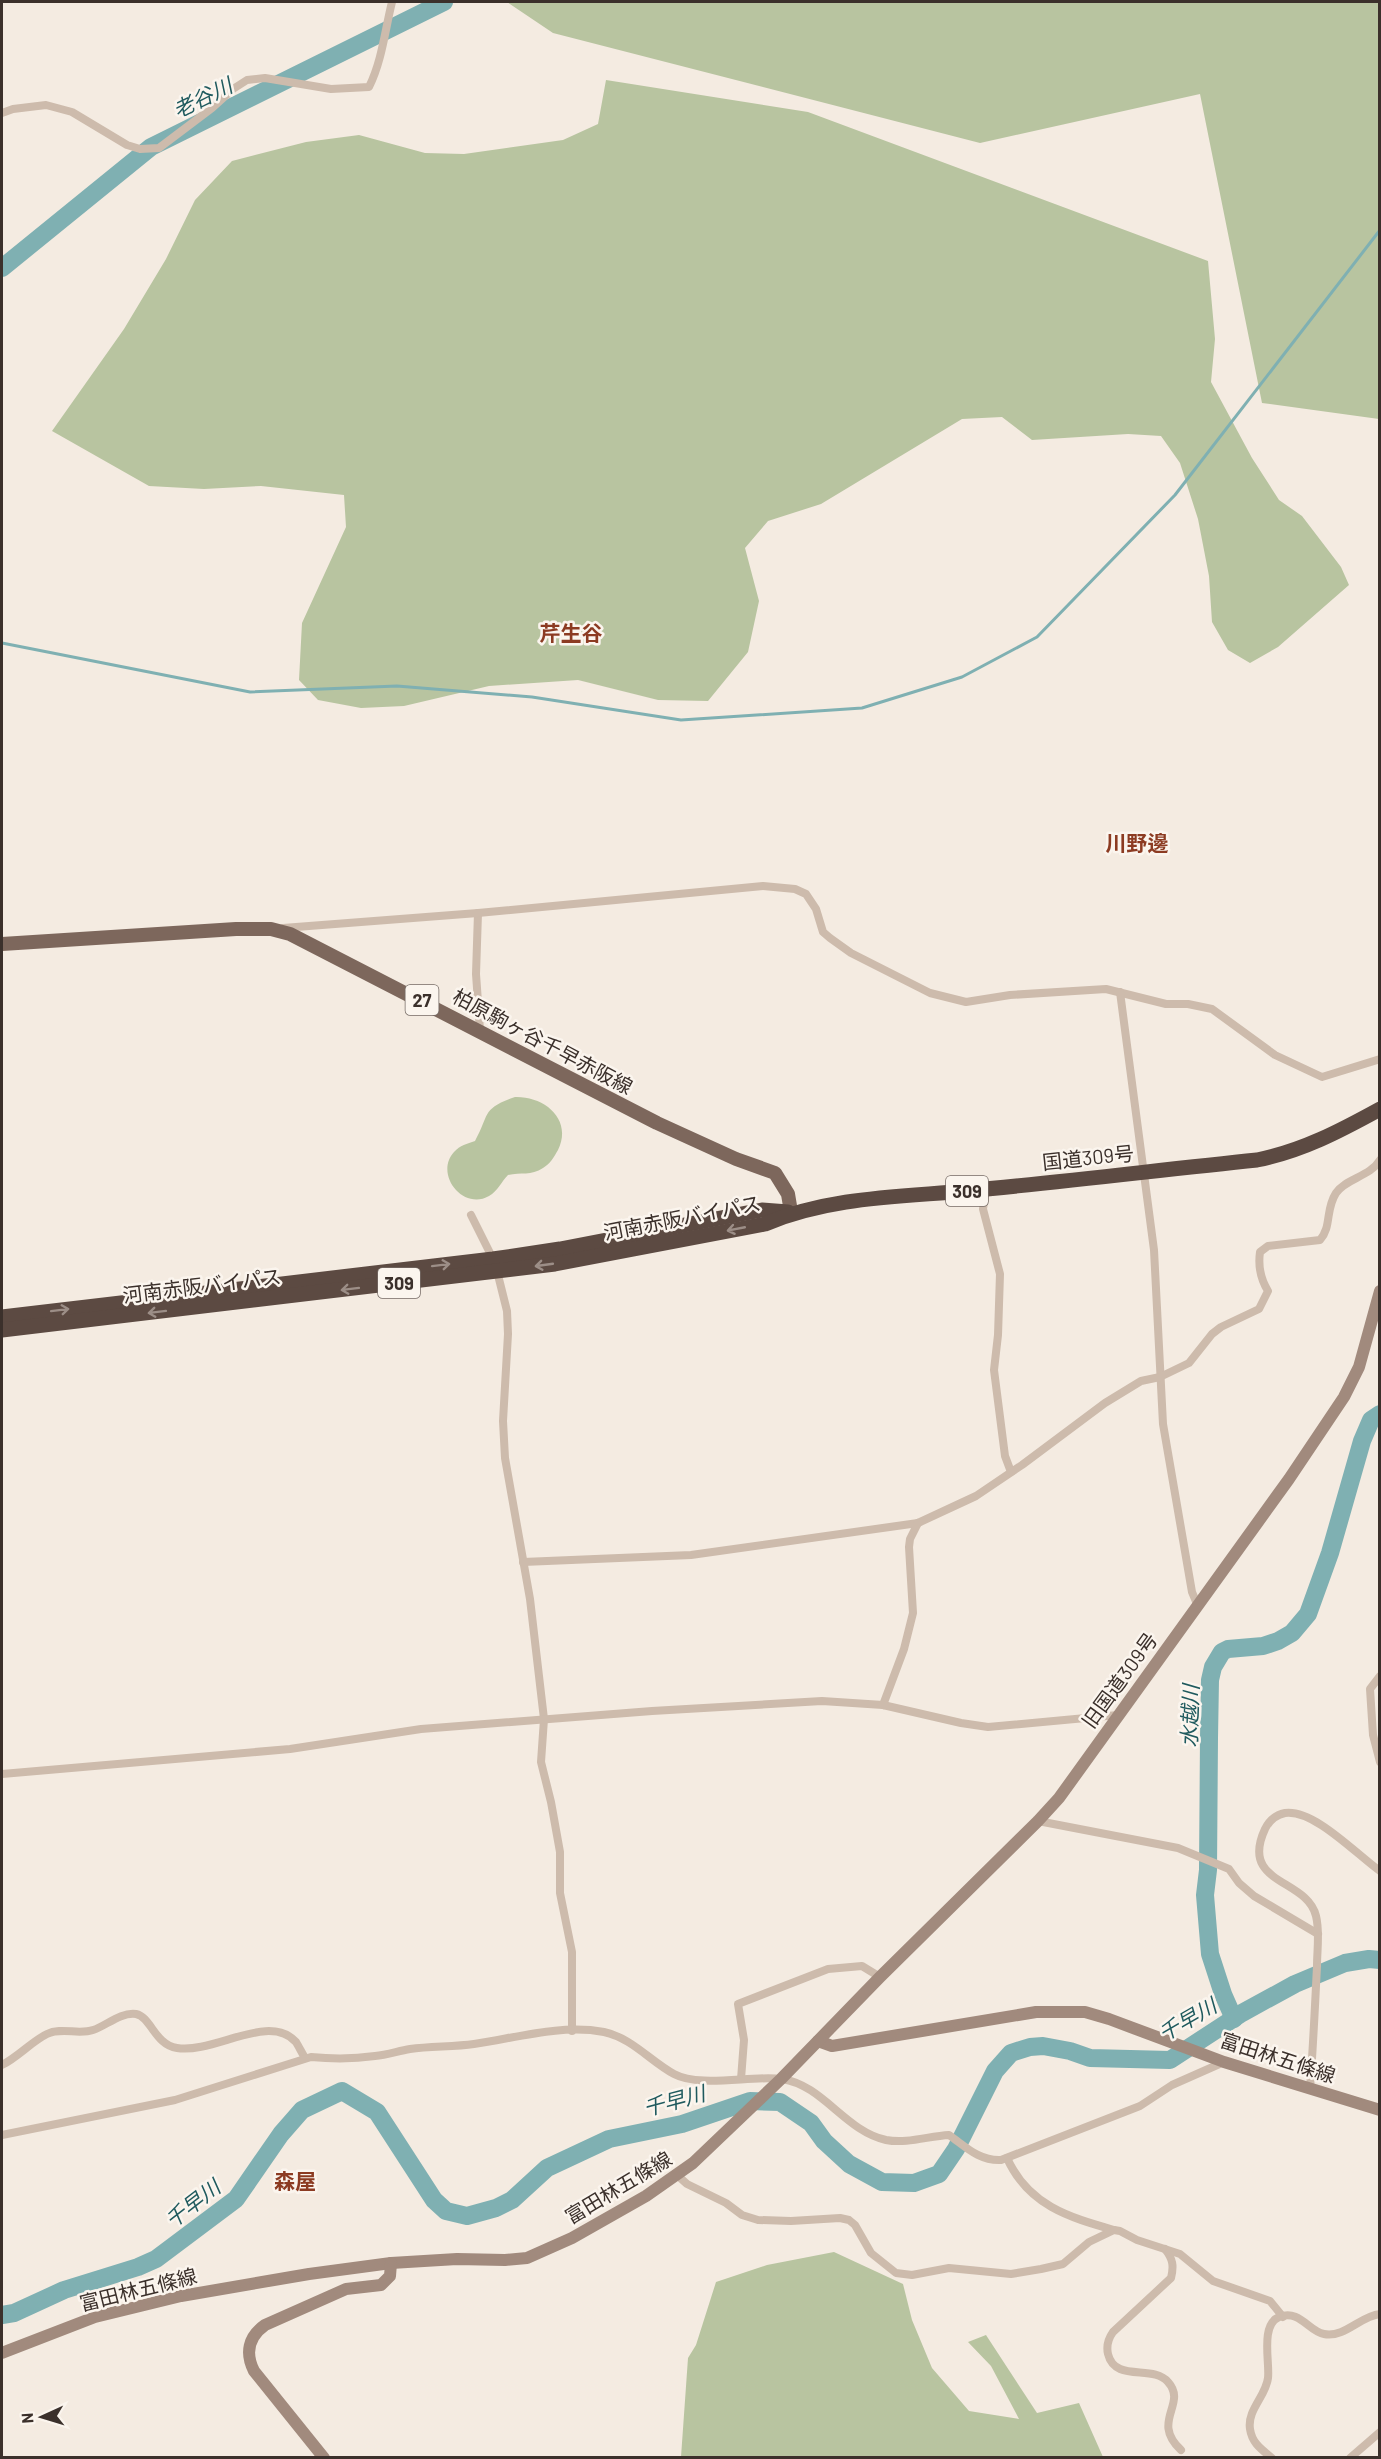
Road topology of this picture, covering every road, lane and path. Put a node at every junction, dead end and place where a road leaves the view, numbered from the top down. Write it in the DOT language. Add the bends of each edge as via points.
graph roads {
  1 [pos="392,2"];
  2 [pos="2,113"];
  3 [pos="478,913"];
  4 [pos="271,929"];
  5 [pos="2,944"];
  6 [pos="1120,992"];
  7 [pos="480,1030"];
  8 [pos="1380,1059"];
  9 [pos="1380,1109"];
  10 [pos="1380,1160"];
  11 [pos="1144,1172"];
  12 [pos="986,1189"];
  13 [pos="791,1212"];
  14 [pos="471,1215"];
  15 [pos="495,1265"];
  16 [pos="1380,1291"];
  17 [pos="2,1317"];
  18 [pos="2,1330"];
  19 [pos="1160,1377"];
  20 [pos="1011,1472"];
  21 [pos="918,1523"];
  22 [pos="523,1562"];
  23 [pos="1197,1604"];
  24 [pos="1380,1676"];
  25 [pos="883,1706"];
  26 [pos="1118,1715"];
  27 [pos="544,1719"];
  28 [pos="1380,1762"];
  29 [pos="2,1774"];
  30 [pos="1038,1821"];
  31 [pos="1380,1871"];
  32 [pos="1318,1934"];
  33 [pos="880,1977"];
  34 [pos="572,2031"];
  35 [pos="818,2041"];
  36 [pos="305,2058"];
  37 [pos="1224,2062"];
  38 [pos="2,2065"];
  39 [pos="741,2079"];
  40 [pos="781,2079"];
  41 [pos="1310,2089"];
  42 [pos="1380,2110"];
  43 [pos="2,2136"];
  44 [pos="1008,2158"];
  45 [pos="677,2175"];
  46 [pos="1114,2230"];
  47 [pos="1164,2248"];
  48 [pos="391,2263"];
  49 [pos="1380,2314"];
  50 [pos="1283,2317"];
  51 [pos="2,2353"];
  52 [pos="1380,2432"];
  53 [pos="1181,2450"];
  54 [pos="324,2457"];
  55 [pos="1272,2457"];
  56 [pos="1350,2457"];
  1 -- 2 [label="street" via="379,68 369,87 331,89 266,78 247,80 159,148 127,145 72,112 45,105"];
  3 -- 4 [label="street"];
  3 -- 6 [label="street" via="786,887 806,894 816,909 823,932 830,938 851,953 930,993 966,1002 1010,995 1106,989"];
  3 -- 7 [label="street" via="476,974"];
  4 -- 5 [label="main road, 柏原駒ヶ谷千早赤阪線 / 27"];
  4 -- 7 [label="main road, 柏原駒ヶ谷千早赤阪線 / 27" via="303,939"];
  6 -- 8 [label="street" via="1166,1004 1212,1009 1275,1054 1322,1077"];
  6 -- 11 [label="street"];
  7 -- 13 [label="main road, 柏原駒ヶ谷千早赤阪線 / 27" via="657,1123 775,1173 788,1194"];
  9 -- 11 [label="highway, 国道309号 / 309" via="1341,1131 1286,1154"];
  10 -- 19 [label="street" via="1337,1191 1328,1208 1326,1233 1320,1240 1268,1246 1260,1252 1258,1265 1268,1291 1259,1310 1221,1327 1189,1363"];
  11 -- 12 [label="highway, 国道309号 / 309"];
  11 -- 19 [label="street" via="1154,1251"];
  12 -- 13 [label="highway, 国道309号 / 309" via="868,1198"];
  12 -- 20 [label="street" via="983,1209 1000,1274 994,1370 1005,1456"];
  13 -- 15 [label="highway, 河南赤阪バイパス / 309" via="762,1210"];
  14 -- 15 [label="street"];
  17 -- 15 [label="highway, 河南赤阪バイパス / 309, one-way"];
  15 -- 18 [label="highway, 河南赤阪バイパス / 309, one-way"];
  15 -- 22 [label="street" via="507,1311 505,1458"];
  16 -- 23 [label="main road, 旧国道309号" via="1359,1367 1344,1397"];
  19 -- 20 [label="street" via="1141,1381 1105,1403"];
  19 -- 23 [label="street" via="1172,1483"];
  20 -- 21 [label="street" via="976,1496"];
  21 -- 22 [label="street" via="691,1555"];
  21 -- 25 [label="street" via="909,1547 913,1613"];
  22 -- 27 [label="street"];
  23 -- 26 [label="main road, 旧国道309号"];
  24 -- 28 [label="street" via="1370,1689"];
  25 -- 26 [label="street" via="988,1727"];
  25 -- 27 [label="street" via="822,1701"];
  26 -- 30 [label="main road, 旧国道309号"];
  27 -- 29 [label="street" via="421,1729 290,1749"];
  27 -- 34 [label="street" via="541,1762 560,1852 560,1893 572,1953"];
  30 -- 32 [label="street" via="1178,1848 1229,1869 1254,1896"];
  30 -- 33 [label="main road, 旧国道309号"];
  31 -- 32 [label="street" via="1314,1820 1294,1812 1268,1821 1259,1841 1259,1859 1270,1874 1302,1896 1316,1914"];
  32 -- 41 [label="street"];
  33 -- 35 [label="main road, 旧国道309号"];
  33 -- 39 [label="street" via="862,1966 828,1969 738,2004 744,2040"];
  34 -- 36 [label="street" via="529,2033 375,2056"];
  34 -- 39 [label="street" via="605,2032 644,2051 684,2078"];
  35 -- 37 [label="main road, 富田林五條線" via="832,2046 1057,2010 1085,2012"];
  35 -- 40 [label="main road, 富田林五條線"];
  36 -- 38 [label="street" via="295,2042 280,2031 261,2031 210,2047 175,2048 159,2039 136,2014 92,2031 48,2034"];
  36 -- 43 [label="street" via="175,2100"];
  37 -- 41 [label="main road, 富田林五條線"];
  37 -- 44 [label="street" via="1172,2085 1140,2106"];
  39 -- 40 [label="street"];
  40 -- 44 [label="street" via="801,2084 865,2133 887,2140 949,2135 988,2160"];
  40 -- 45 [label="main road, 富田林五條線"];
  41 -- 42 [label="main road, 富田林五條線"];
  44 -- 46 [label="street" via="1020,2182 1043,2204"];
  45 -- 46 [label="street" via="742,2215 758,2220 849,2220 871,2253 896,2273 912,2275 948,2268 1011,2274 1041,2269 1063,2264 1089,2242"];
  45 -- 48 [label="main road, 富田林五條線" via="572,2238 526,2258"];
  46 -- 47 [label="street"];
  47 -- 50 [label="street" via="1180,2254 1213,2281 1270,2301"];
  47 -- 53 [label="street" via="1173,2267 1170,2278 1113,2332 1107,2341 1108,2354 1120,2369 1167,2380 1174,2402 1168,2433"];
  48 -- 51 [label="main road, 富田林五條線" via="181,2296 95,2317"];
  48 -- 54 [label="main road" via="390,2276 381,2285 332,2294 265,2325 250,2342 249,2357 254,2371"];
  49 -- 50 [label="street" via="1347,2330 1326,2334 1317,2332 1304,2320"];
  50 -- 55 [label="street" via="1271,2324 1267,2341 1268,2379 1249,2428 1253,2442"];
  52 -- 56 [label="street"];
}
